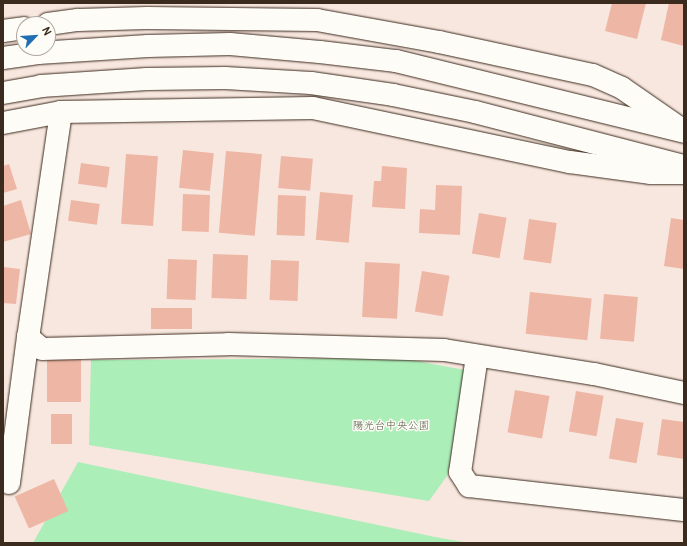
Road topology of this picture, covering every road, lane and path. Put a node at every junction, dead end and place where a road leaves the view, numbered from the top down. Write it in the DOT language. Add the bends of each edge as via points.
graph roads {
  1 [pos="79,12"];
  2 [pos="56,21"];
  3 [pos="16,29"];
  4 [pos="3,31"];
  5 [pos="3,58"];
  6 [pos="3,93"];
  7 [pos="61,112"];
  8 [pos="3,123"];
  9 [pos="684,131"];
  10 [pos="684,166"];
  11 [pos="684,173"];
  12 [pos="28,337"];
  13 [pos="477,356"];
  14 [pos="684,393"];
  15 [pos="9,482"];
  16 [pos="684,510"];
  1 -- 2 [label="street"];
  1 -- 9 [label="street" via="147,18 317,20 439,42 593,75 622,88"];
  3 -- 4 [label="street"];
  5 -- 9 [label="street" via="38,53 230,44 320,52 396,61"];
  6 -- 10 [label="street" via="41,86 147,79 225,78 311,83 393,95"];
  7 -- 8 [label="street"];
  7 -- 11 [label="street" via="313,108 570,162 651,173"];
  7 -- 12 [label="street"];
  12 -- 13 [label="street" via="42,349 228,344 444,350"];
  12 -- 15 [label="street"];
  13 -- 14 [label="street" via="594,374"];
  13 -- 16 [label="street" via="460,472 469,486"];
}
